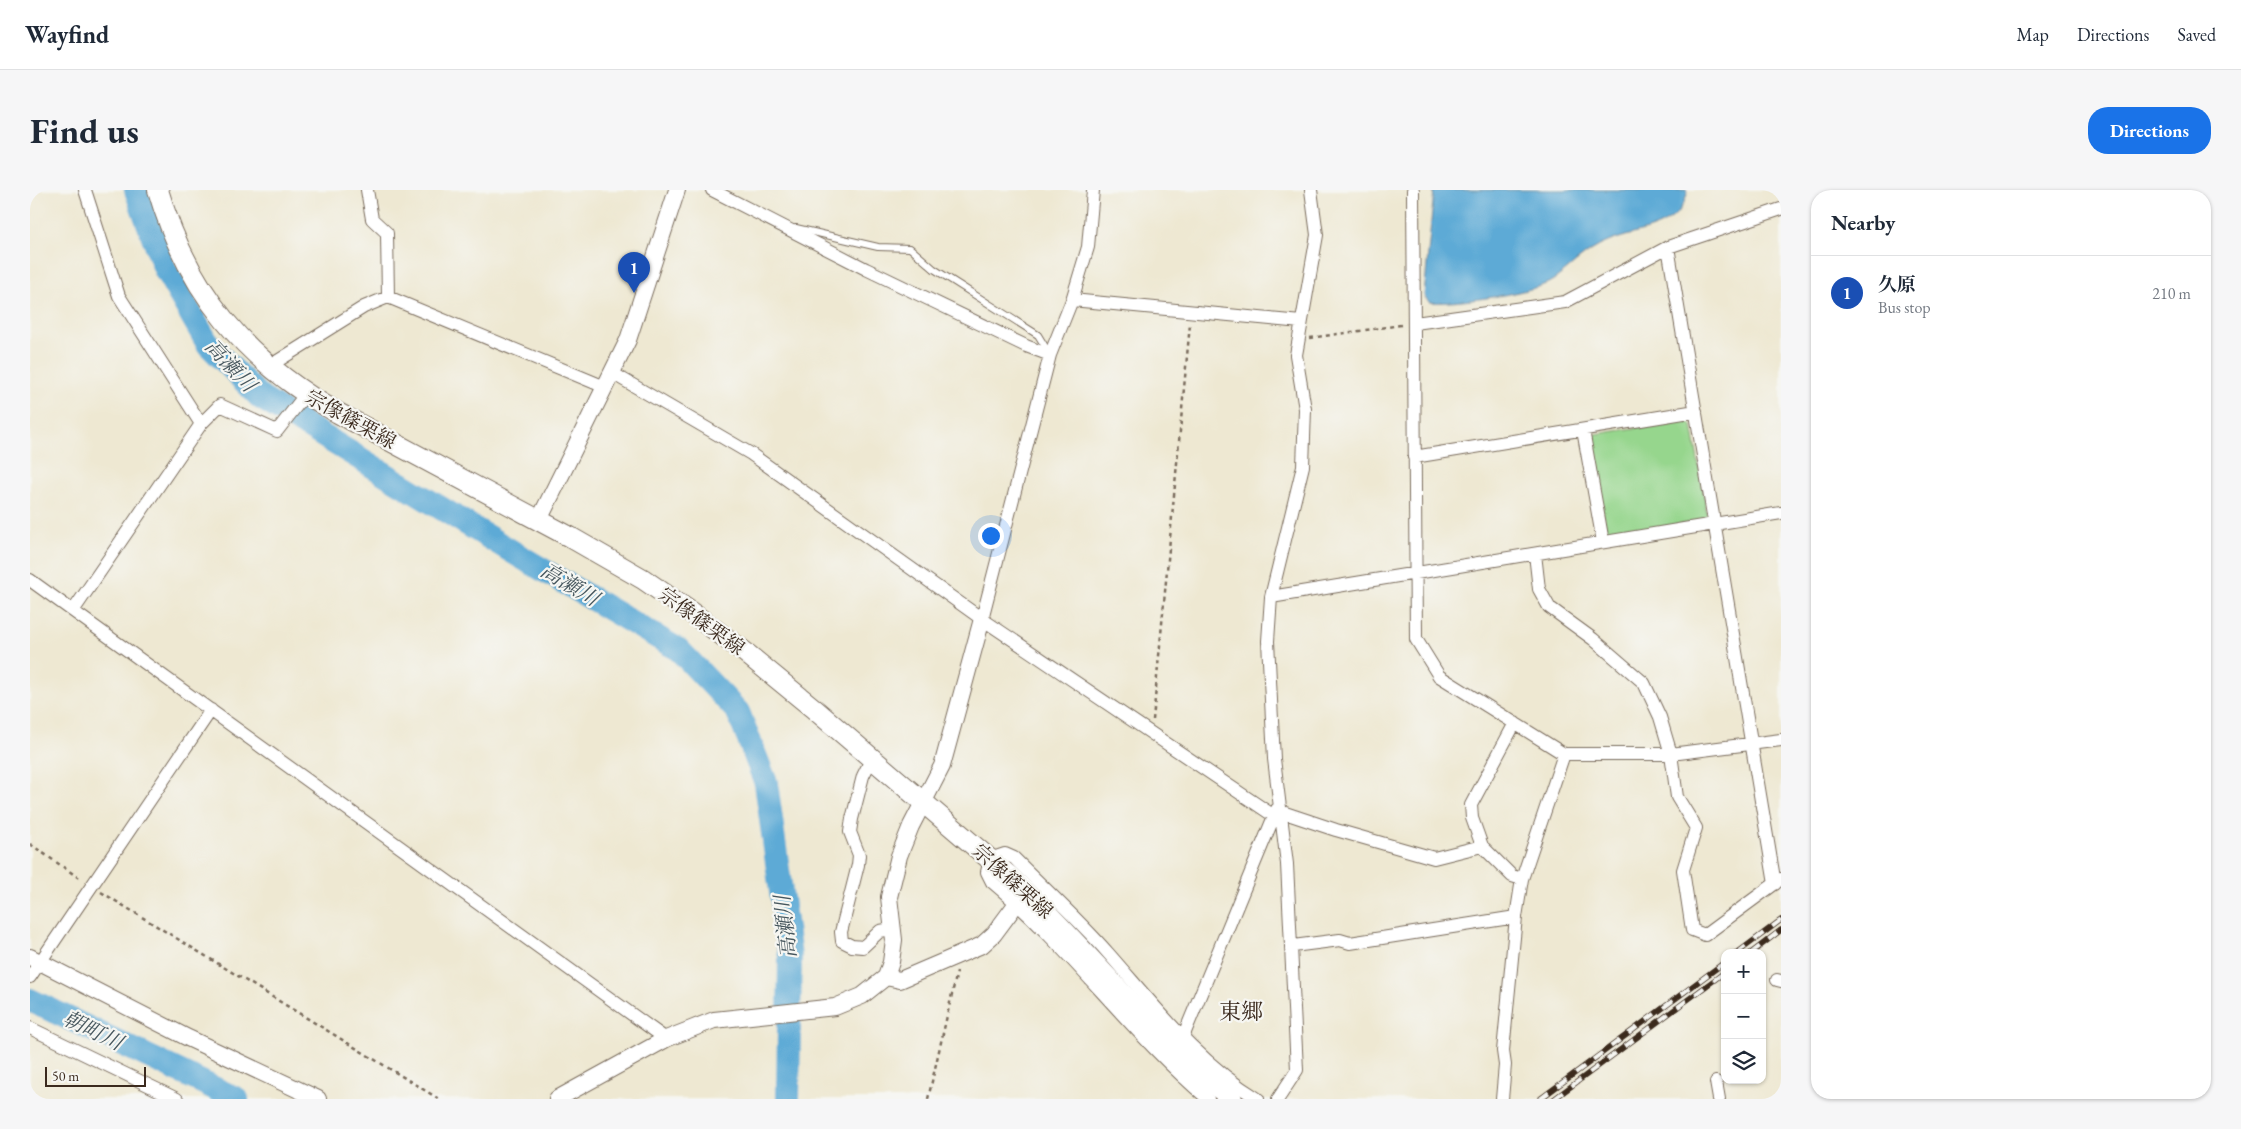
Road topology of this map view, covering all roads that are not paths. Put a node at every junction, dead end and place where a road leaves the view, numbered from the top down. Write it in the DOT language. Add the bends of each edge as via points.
graph roads {
  1 [pos="85,190"];
  2 [pos="158,190"];
  3 [pos="367,190"];
  4 [pos="677,190"];
  5 [pos="712,190"];
  6 [pos="1093,190"];
  7 [pos="1311,190"];
  8 [pos="1413,190"];
  9 [pos="1781,209"];
  10 [pos="780,225"];
  11 [pos="1668,247"];
  12 [pos="388,296"];
  13 [pos="1072,300"];
  14 [pos="1301,322"];
  15 [pos="1415,323"];
  16 [pos="1050,355"];
  17 [pos="268,367"];
  18 [pos="609,380"];
  19 [pos="301,400"];
  20 [pos="1696,411"];
  21 [pos="201,424"];
  22 [pos="1584,430"];
  23 [pos="1414,457"];
  24 [pos="1781,513"];
  25 [pos="538,520"];
  26 [pos="1714,524"];
  27 [pos="1604,542"];
  28 [pos="1535,554"];
  29 [pos="1414,573"];
  30 [pos="30,580"];
  31 [pos="1271,597"];
  32 [pos="73,611"];
  33 [pos="982,619"];
  34 [pos="210,710"];
  35 [pos="1515,723"];
  36 [pos="1781,740"];
  37 [pos="1751,745"];
  38 [pos="1564,754"];
  39 [pos="1671,754"];
  40 [pos="872,758"];
  41 [pos="923,802"];
  42 [pos="1277,811"];
  43 [pos="1482,846"];
  44 [pos="990,859"];
  45 [pos="1522,878"];
  46 [pos="1778,881"];
  47 [pos="1017,903"];
  48 [pos="1516,917"];
  49 [pos="892,929"];
  50 [pos="1293,946"];
  51 [pos="34,960"];
  52 [pos="30,977"];
  53 [pos="886,977"];
  54 [pos="30,1028"];
  55 [pos="1183,1037"];
  56 [pos="666,1039"];
  57 [pos="1716,1082"];
  58 [pos="178,1099"];
  59 [pos="318,1099"];
  60 [pos="557,1099"];
  61 [pos="1208,1099"];
  62 [pos="1232,1099"];
  63 [pos="1258,1099"];
  64 [pos="1278,1099"];
  65 [pos="1502,1099"];
  66 [pos="1720,1099"];
  1 -- 21 [label="street" via="119,296"];
  2 -- 17 [label="main road, 宗像篠栗線" via="182,254 197,283 240,339"];
  3 -- 12 [label="street" via="372,219 387,233"];
  4 -- 18 [label="street" via="628,340"];
  5 -- 10 [label="street"];
  6 -- 13 [label="street" via="1088,246"];
  7 -- 14 [label="street" via="1317,235"];
  8 -- 15 [label="street"];
  9 -- 11 [label="street"];
  10 -- 16 [label="street"];
  10 -- 16 [label="lane" via="878,246 910,248 934,269 1038,335"];
  11 -- 15 [label="street" via="1565,302"];
  11 -- 20 [label="street"];
  12 -- 17 [label="street" via="364,307"];
  12 -- 18 [label="street"];
  13 -- 14 [label="street"];
  13 -- 16 [label="street"];
  14 -- 31 [label="street" via="1296,355 1305,409 1303,466"];
  15 -- 23 [label="street"];
  16 -- 33 [label="street"];
  17 -- 19 [label="main road, 宗像篠栗線"];
  18 -- 25 [label="street"];
  18 -- 33 [label="street" via="751,454"];
  19 -- 21 [label="street" via="277,432 220,405"];
  19 -- 25 [label="main road, 宗像篠栗線"];
  20 -- 22 [label="street"];
  20 -- 26 [label="street"];
  21 -- 32 [label="street"];
  22 -- 23 [label="street"];
  22 -- 27 [label="street"];
  23 -- 29 [label="street"];
  24 -- 26 [label="street"];
  25 -- 40 [label="main road, 宗像篠栗線" via="643,579 688,610 746,653"];
  26 -- 27 [label="street"];
  26 -- 37 [label="street"];
  27 -- 28 [label="street"];
  28 -- 29 [label="street"];
  28 -- 39 [label="street" via="1539,589 1550,607 1644,683 1660,717"];
  29 -- 31 [label="street"];
  29 -- 35 [label="street" via="1416,639 1439,676"];
  30 -- 32 [label="street"];
  31 -- 42 [label="street" via="1268,641"];
  32 -- 34 [label="street"];
  33 -- 41 [label="street" via="942,766"];
  33 -- 42 [label="street" via="1152,734"];
  34 -- 51 [label="street" via="91,886"];
  34 -- 56 [label="street"];
  35 -- 38 [label="street"];
  35 -- 43 [label="street" via="1471,806"];
  36 -- 37 [label="street"];
  37 -- 39 [label="street"];
  37 -- 46 [label="street"];
  38 -- 39 [label="street"];
  38 -- 45 [label="street"];
  39 -- 46 [label="street" via="1677,798 1696,828 1683,870 1692,930 1704,936"];
  40 -- 41 [label="main road, 宗像篠栗線"];
  40 -- 49 [label="street" via="863,776 850,832 859,855 841,932 842,941 864,947 880,931"];
  41 -- 44 [label="main road, 宗像篠栗線"];
  41 -- 49 [label="street" via="899,856 889,897"];
  42 -- 43 [label="street" via="1434,858"];
  42 -- 50 [label="street" via="1287,864"];
  42 -- 55 [label="street"];
  43 -- 45 [label="street" via="1512,876"];
  44 -- 47 [label="street" via="987,872 992,882"];
  44 -- 55 [label="street" via="1005,854 1014,858 1106,951"];
  44 -- 62 [label="main road, 宗像篠栗線" via="1048,911 1180,1055"];
  45 -- 48 [label="street"];
  47 -- 53 [label="street" via="982,945 900,980"];
  47 -- 61 [label="street" via="1156,1050"];
  48 -- 50 [label="street" via="1350,943 1340,940"];
  48 -- 65 [label="street"];
  49 -- 53 [label="street" via="894,940"];
  50 -- 64 [label="street" via="1297,1070"];
  51 -- 52 [label="street"];
  51 -- 59 [label="street"];
  53 -- 56 [label="street" via="862,996 835,1007 714,1020"];
  54 -- 58 [label="street"];
  55 -- 63 [label="street" via="1219,1071"];
  56 -- 60 [label="street"];
  57 -- 66 [label="street"];
}
